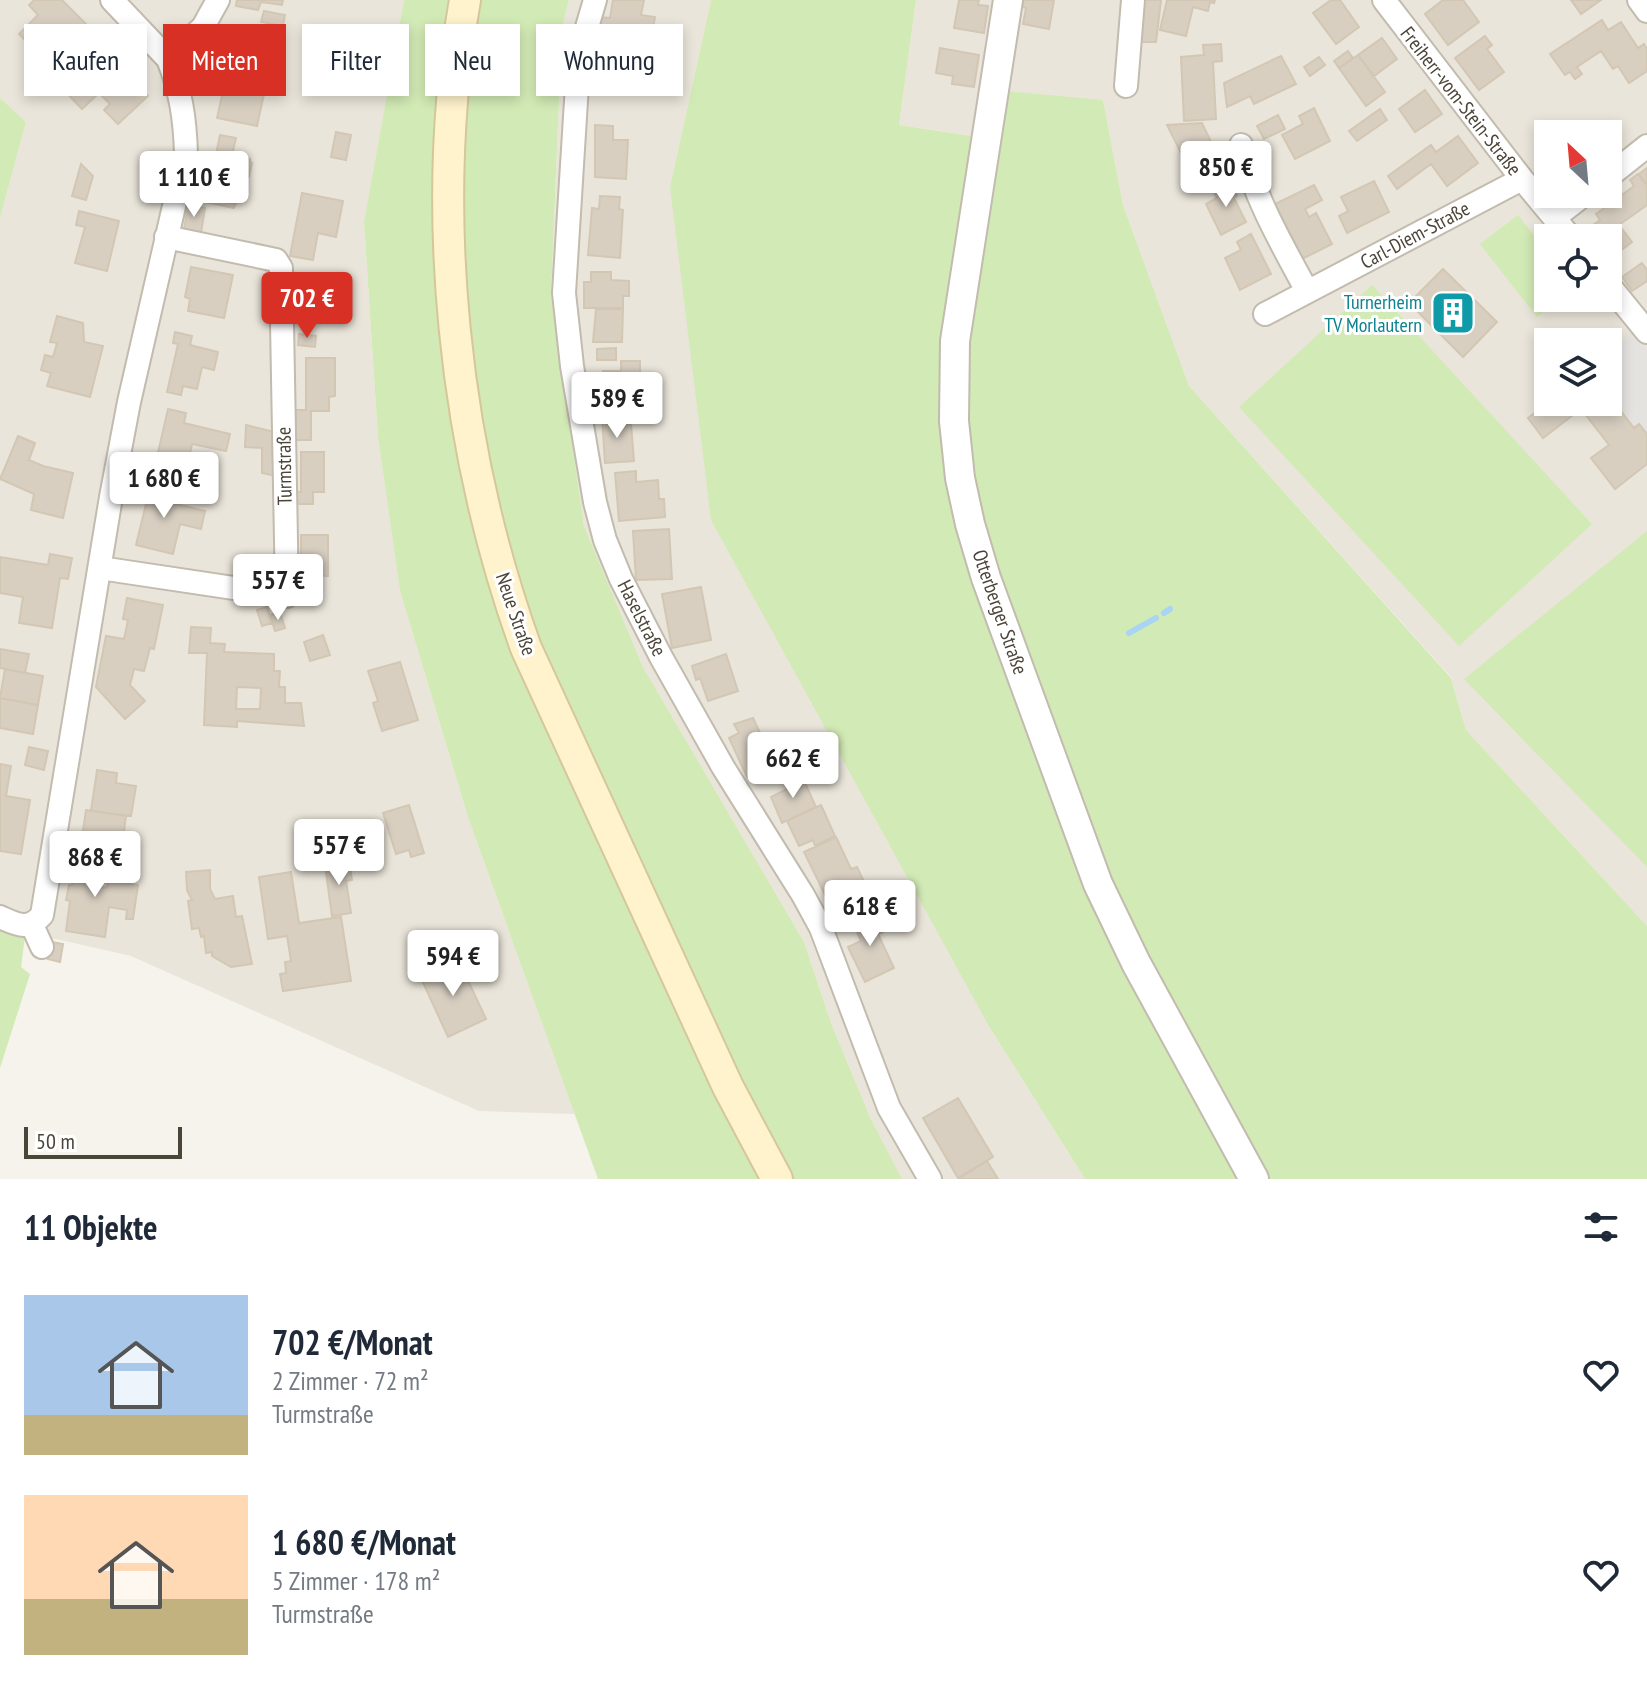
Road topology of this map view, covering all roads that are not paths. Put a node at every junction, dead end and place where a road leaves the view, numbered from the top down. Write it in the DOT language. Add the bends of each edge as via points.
graph roads {
  1 [pos="112,0"];
  2 [pos="218,0"];
  3 [pos="465,0"];
  4 [pos="595,0"];
  5 [pos="1008,0"];
  6 [pos="1133,0"];
  7 [pos="1384,0"];
  8 [pos="1639,0"];
  9 [pos="1647,11"];
  10 [pos="205,24"];
  11 [pos="163,54"];
  12 [pos="1126,86"];
  13 [pos="180,96"];
  14 [pos="1241,145"];
  15 [pos="1647,146"];
  16 [pos="1622,166"];
  17 [pos="1522,179"];
  18 [pos="1567,208"];
  19 [pos="1554,218"];
  20 [pos="1559,224"];
  21 [pos="166,237"];
  22 [pos="1307,291"];
  23 [pos="1622,301"];
  24 [pos="1265,314"];
  25 [pos="1647,332"];
  26 [pos="100,568"];
  27 [pos="0,917"];
  28 [pos="32,925"];
  29 [pos="42,947"];
  30 [pos="777,1179"];
  31 [pos="930,1179"];
  32 [pos="1254,1179"];
  1 -- 11 [label="street"];
  2 -- 10 [label="street"];
  3 -- 30 [label="main road, Neue Straße" via="450,169 454,321 468,436 492,538 526,648 728,1087"];
  4 -- 31 [label="street, Haselstraße" via="577,85 564,293 577,396 605,540 661,657 821,928 889,1108"];
  5 -- 32 [label="street, Otterberger Straße" via="955,341 954,421 966,509 986,578 1098,884"];
  6 -- 12 [label="street"];
  7 -- 17 [label="street, Freiherr-vom-Stein-Straße"];
  8 -- 9 [label="street"];
  13 -- 21 [label="street" via="186,154"];
  14 -- 22 [label="street" via="1270,225"];
  15 -- 16 [label="street"];
  17 -- 19 [label="street, Freiherr-vom-Stein-Straße"];
  17 -- 22 [label="street, Carl-Diem-Straße"];
  18 -- 19 [label="street"];
  19 -- 20 [label="street, Freiherr-vom-Stein-Straße"];
  21 -- 26 [label="street" via="129,402"];
  21 -- 26 [label="street, Turmstraße" via="276,260 281,268 287,596"];
  22 -- 24 [label="street, Carl-Diem-Straße"];
  23 -- 25 [label="street"];
  26 -- 28 [label="street" via="42,915"];
  27 -- 28 [label="street" via="19,926"];
  28 -- 29 [label="street"];
}
